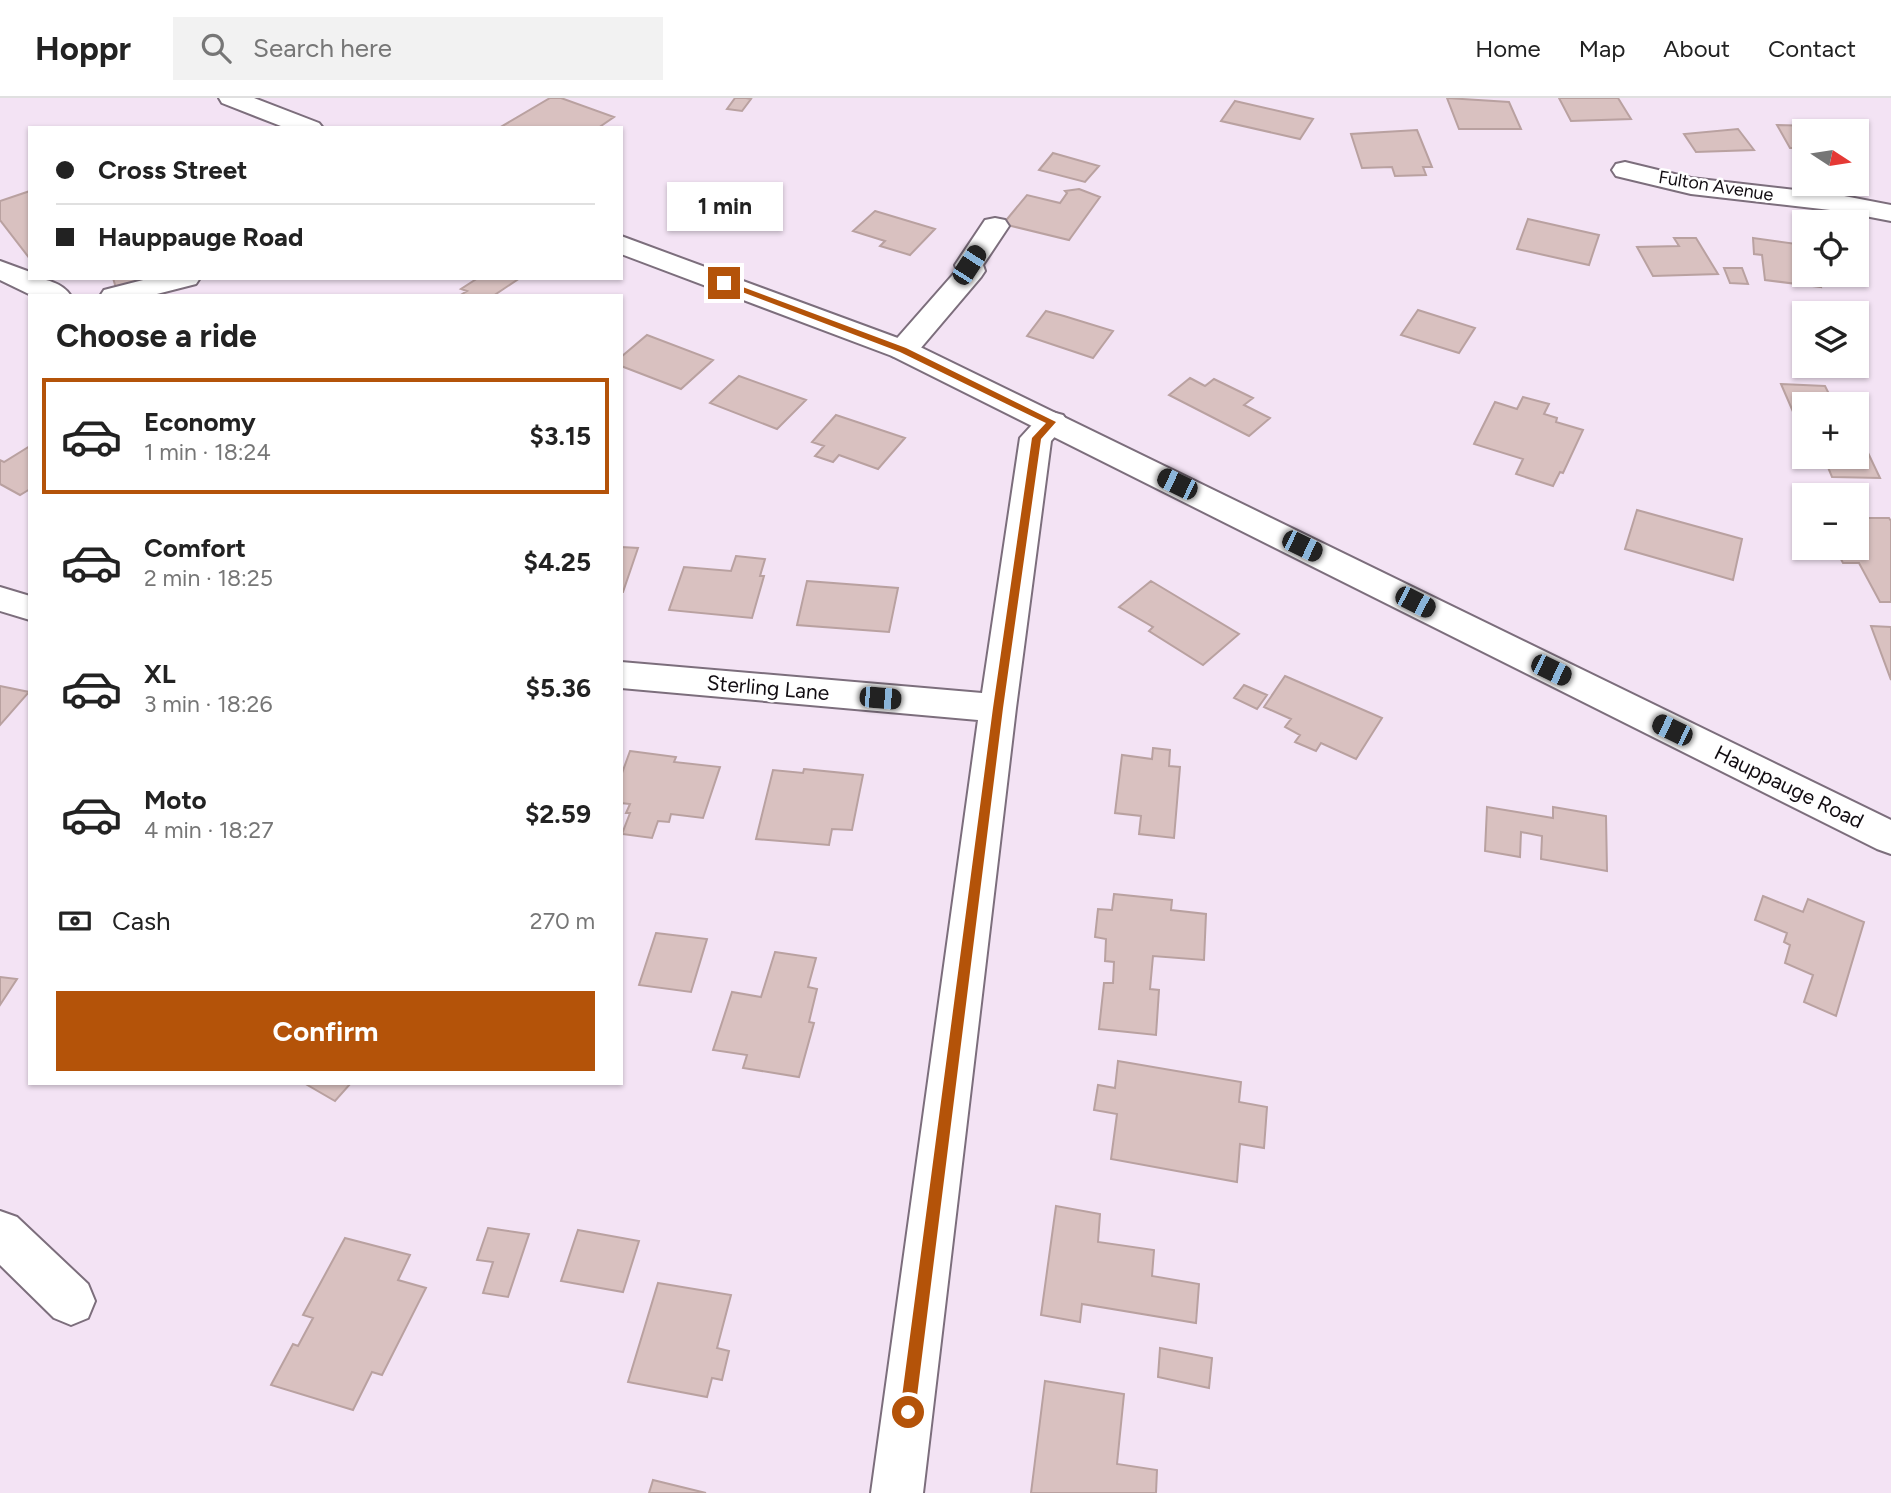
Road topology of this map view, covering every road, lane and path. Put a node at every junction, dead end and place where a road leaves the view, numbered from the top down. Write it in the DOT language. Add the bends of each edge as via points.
graph roads {
  1 [pos="238,101"];
  2 [pos="305,126"];
  3 [pos="1625,170"];
  4 [pos="1891,213"];
  5 [pos="995,226"];
  6 [pos="623,245"];
  7 [pos="0,269"];
  8 [pos="178,280"];
  9 [pos="53,294"];
  10 [pos="122,294"];
  11 [pos="903,350"];
  12 [pos="1052,422"];
  13 [pos="0,599"];
  14 [pos="28,607"];
  15 [pos="623,675"];
  16 [pos="998,708"];
  17 [pos="1891,838"];
  18 [pos="0,1233"];
  19 [pos="71,1301"];
  20 [pos="897,1493"];
  1 -- 2 [label="street"];
  3 -- 4 [label="street, Fulton Avenue" via="1690,186"];
  5 -- 11 [label="street" via="969,265 971,271"];
  6 -- 11 [label="street, Hauppauge Road"];
  7 -- 9 [label="street"];
  8 -- 10 [label="street"];
  11 -- 12 [label="street, Hauppauge Road"];
  12 -- 16 [label="street" via="1036,438"];
  12 -- 17 [label="street, Hauppauge Road"];
  13 -- 14 [label="street"];
  15 -- 16 [label="street, Sterling Lane"];
  16 -- 20 [label="street"];
  18 -- 19 [label="street"];
}
